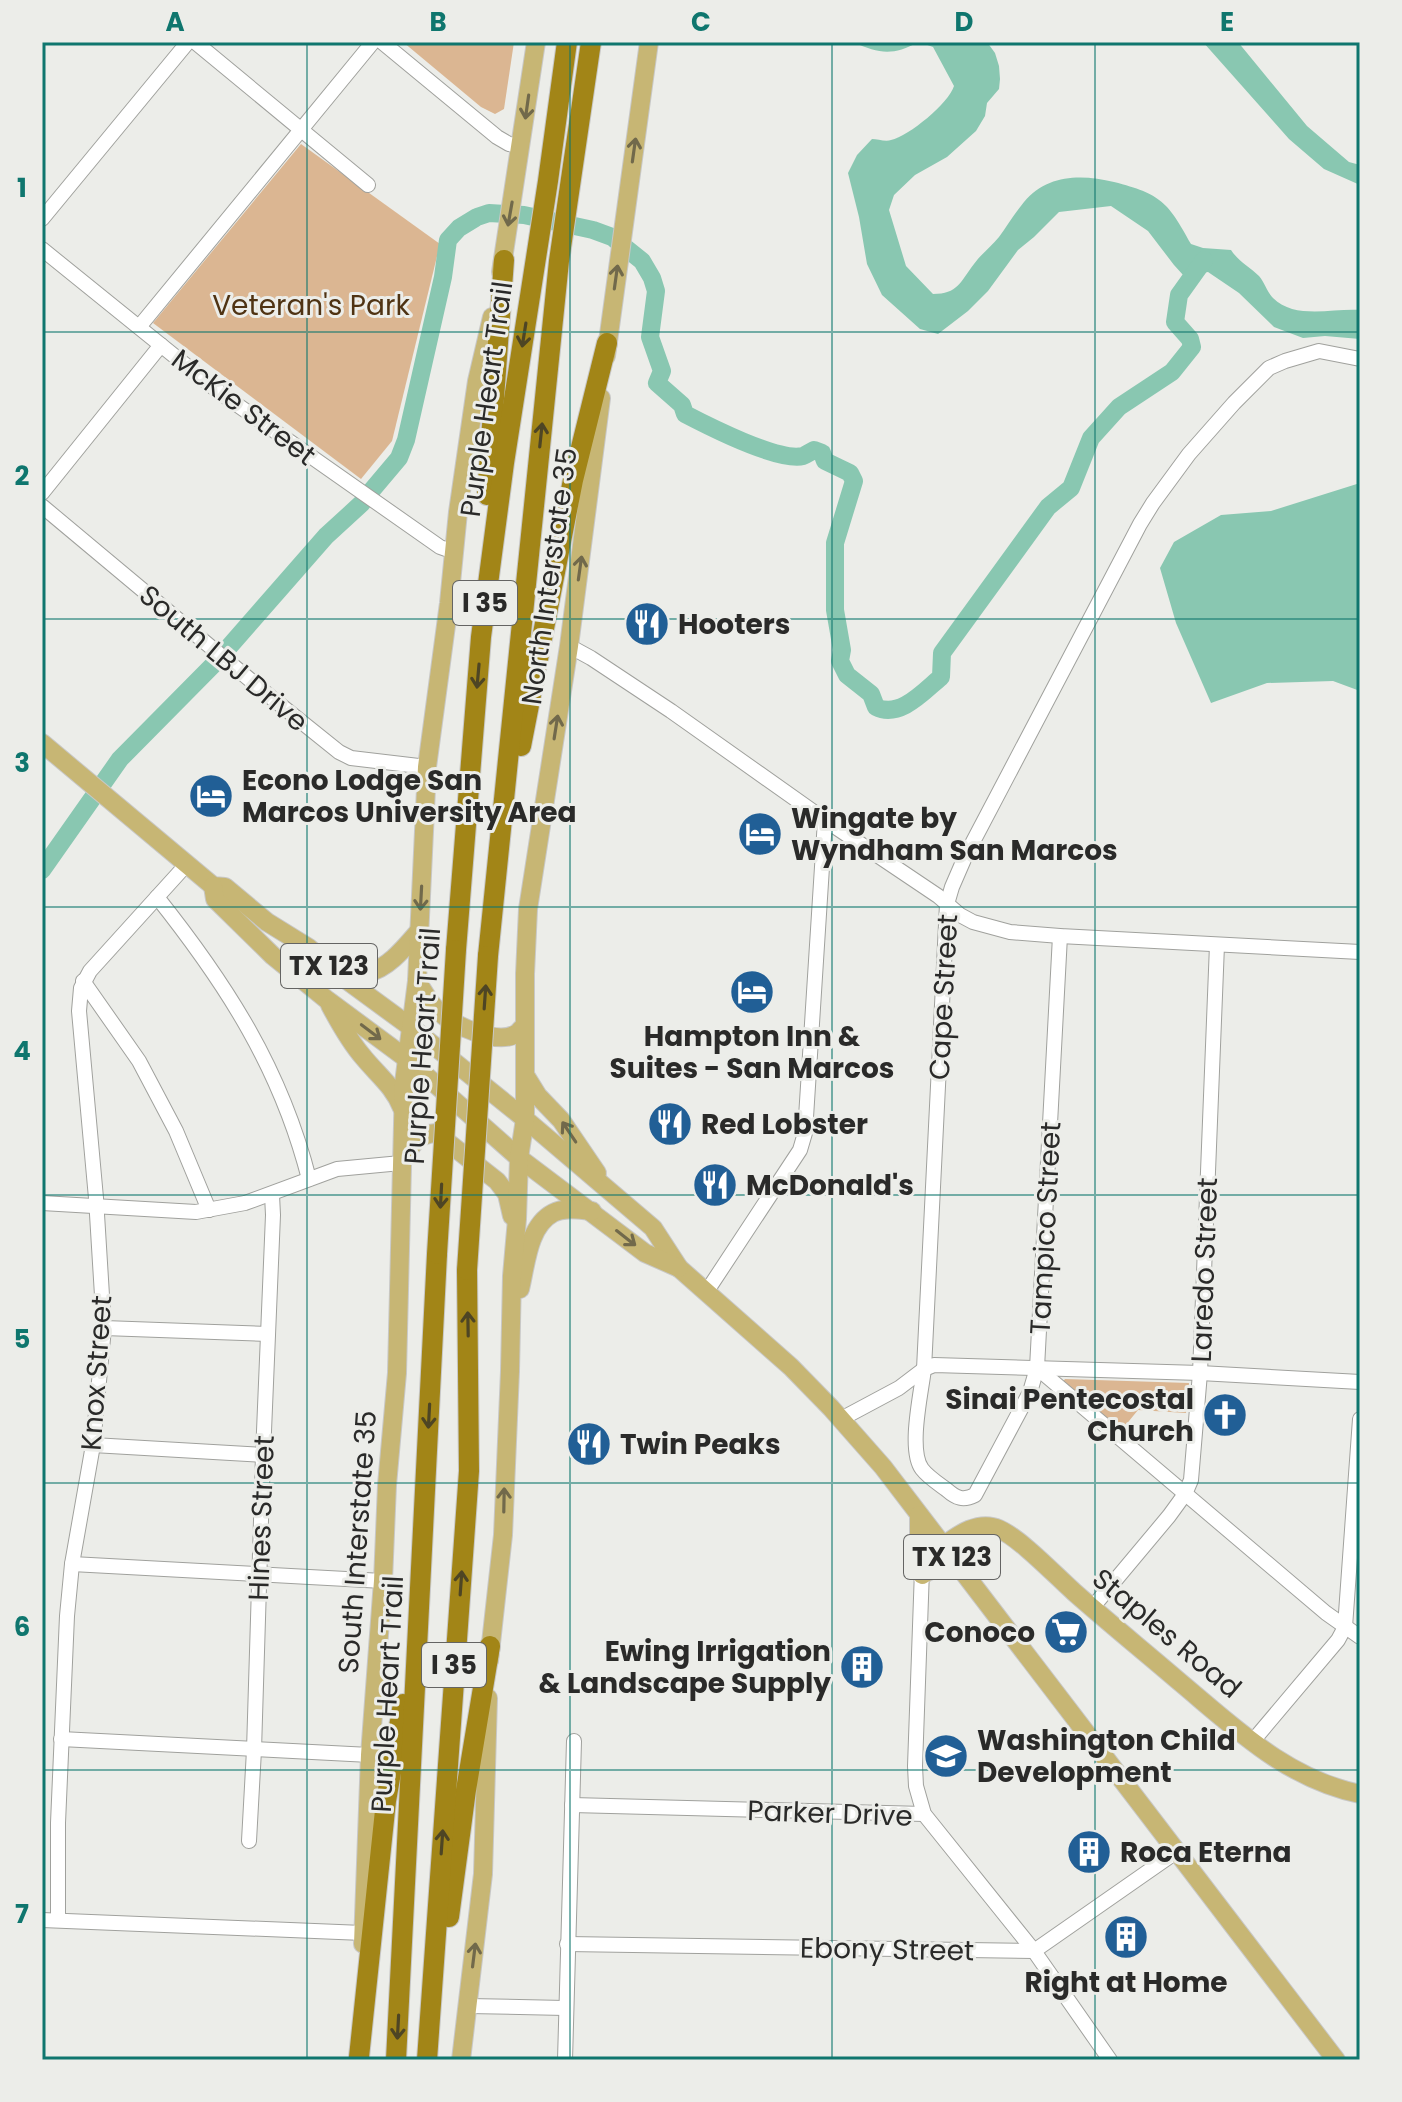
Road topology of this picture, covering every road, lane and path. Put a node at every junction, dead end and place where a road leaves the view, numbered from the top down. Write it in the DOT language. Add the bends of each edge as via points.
graph roads {
  1 [pos="188,42"];
  2 [pos="195,42"];
  3 [pos="373,42"];
  4 [pos="382,42"];
  5 [pos="536,42"];
  6 [pos="567,42"];
  7 [pos="591,42"];
  8 [pos="649,42"];
  9 [pos="301,128"];
  10 [pos="521,146"];
  11 [pos="368,185"];
  12 [pos="42,219"];
  13 [pos="42,249"];
  14 [pos="503,258"];
  15 [pos="139,327"];
  16 [pos="608,335"];
  17 [pos="161,345"];
  18 [pos="1360,359"];
  19 [pos="42,493"];
  20 [pos="42,506"];
  21 [pos="454,552"];
  22 [pos="483,621"];
  23 [pos="569,646"];
  24 [pos="42,743"];
  25 [pos="427,767"];
  26 [pos="825,820"];
  27 [pos="187,864"];
  28 [pos="496,875"];
  29 [pos="213,886"];
  30 [pos="157,897"];
  31 [pos="947,904"];
  32 [pos="419,931"];
  33 [pos="1060,936"];
  34 [pos="1217,945"];
  35 [pos="1360,952"];
  36 [pos="341,976"];
  37 [pos="83,981"];
  38 [pos="417,981"];
  39 [pos="326,999"];
  40 [pos="525,1025"];
  41 [pos="412,1028"];
  42 [pos="407,1059"];
  43 [pos="525,1075"];
  44 [pos="403,1112"];
  45 [pos="525,1119"];
  46 [pos="519,1158"];
  47 [pos="401,1163"];
  48 [pos="309,1179"];
  49 [pos="610,1192"];
  50 [pos="272,1195"];
  51 [pos="42,1203"];
  52 [pos="97,1206"];
  53 [pos="209,1210"];
  54 [pos="592,1211"];
  55 [pos="516,1234"];
  56 [pos="679,1268"];
  57 [pos="707,1291"];
  58 [pos="511,1323"];
  59 [pos="104,1328"];
  60 [pos="268,1334"];
  61 [pos="1037,1368"];
  62 [pos="924,1369"];
  63 [pos="1200,1373"];
  64 [pos="1360,1382"];
  65 [pos="841,1419"];
  66 [pos="1360,1419"];
  67 [pos="93,1445"];
  68 [pos="263,1455"];
  69 [pos="1185,1494"];
  70 [pos="967,1499"];
  71 [pos="919,1515"];
  72 [pos="943,1546"];
  73 [pos="72,1564"];
  74 [pos="963,1571"];
  75 [pos="922,1572"];
  76 [pos="260,1575"];
  77 [pos="383,1581"];
  78 [pos="1092,1608"];
  79 [pos="419,1613"];
  80 [pos="1345,1627"];
  81 [pos="1360,1637"];
  82 [pos="490,1646"];
  83 [pos="61,1739"];
  84 [pos="574,1741"];
  85 [pos="1252,1742"];
  86 [pos="254,1750"];
  87 [pos="370,1755"];
  88 [pos="1360,1794"];
  89 [pos="572,1805"];
  90 [pos="924,1814"];
  91 [pos="249,1841"];
  92 [pos="1176,1852"];
  93 [pos="42,1920"];
  94 [pos="58,1920"];
  95 [pos="363,1933"];
  96 [pos="567,1944"];
  97 [pos="1034,1951"];
  98 [pos="468,2006"];
  99 [pos="565,2008"];
  100 [pos="359,2058"];
  101 [pos="396,2060"];
  102 [pos="428,2060"];
  103 [pos="461,2060"];
  104 [pos="565,2060"];
  105 [pos="1110,2060"];
  106 [pos="1336,2060"];
  1 -- 12 [label="street"];
  2 -- 9 [label="street"];
  3 -- 9 [label="street"];
  4 -- 10 [label="street" via="497,137"];
  5 -- 10 [label="main road, one-way"];
  6 -- 22 [label="highway, Purple Heart Trail / I 35, one-way"];
  28 -- 7 [label="highway, Purple Heart Trail / I 35, one-way" via="559,261"];
  16 -- 8 [label="main road, North Interstate 35, one-way"];
  9 -- 11 [label="street"];
  9 -- 15 [label="street"];
  10 -- 14 [label="main road, one-way"];
  13 -- 15 [label="street, McKie Street"];
  14 -- 21 [label="main road" via="477,381"];
  14 -- 22 [label="highway"];
  15 -- 17 [label="street, McKie Street"];
  23 -- 16 [label="main road, North Interstate 35, one-way"];
  16 -- 28 [label="highway" via="573,480"];
  17 -- 19 [label="street"];
  17 -- 21 [label="street, McKie Street" via="219,392"];
  18 -- 31 [label="street, Cape Street" via="1319,351 1269,368 1189,454 1140,524 965,857"];
  20 -- 25 [label="street, South LBJ Drive" via="339,752"];
  21 -- 25 [label="main road"];
  22 -- 79 [label="highway, Purple Heart Trail / I 35, one-way, bridge" via="456,950"];
  23 -- 26 [label="street"];
  40 -- 23 [label="main road, North Interstate 35, one-way" via="528,909"];
  24 -- 27 [label="main road"];
  25 -- 32 [label="main road, one-way"];
  26 -- 31 [label="street"];
  26 -- 57 [label="street" via="805,1133 800,1150"];
  27 -- 29 [label="main road"];
  27 -- 30 [label="street"];
  102 -- 28 [label="highway, Purple Heart Trail / I 35, one-way, bridge" via="469,1471 467,1270"];
  29 -- 36 [label="main road, TX 123" via="225,887"];
  29 -- 39 [label="main road" via="215,899 228,913"];
  30 -- 37 [label="street"];
  30 -- 48 [label="street" via="212,970 265,1058 288,1107"];
  31 -- 33 [label="street" via="993,928"];
  31 -- 62 [label="street, Cape Street"];
  32 -- 36 [label="main road" via="382,966"];
  32 -- 38 [label="main road"];
  33 -- 34 [label="street"];
  33 -- 61 [label="street, Tampico Street"];
  34 -- 35 [label="street"];
  34 -- 63 [label="street, Laredo Street"];
  36 -- 41 [label="main road, TX 123"];
  37 -- 52 [label="street, Knox Street" via="79,1011"];
  37 -- 53 [label="street" via="139,1061"];
  38 -- 40 [label="main road" via="440,1013 471,1032 501,1037 514,1035"];
  38 -- 41 [label="main road"];
  39 -- 42 [label="main road, one-way"];
  39 -- 44 [label="main road" via="346,1035 392,1088"];
  40 -- 43 [label="main road, North Interstate 35"];
  41 -- 42 [label="main road, South Interstate 35"];
  41 -- 45 [label="main road, TX 123"];
  42 -- 44 [label="main road, South Interstate 35"];
  42 -- 46 [label="main road, TX 123"];
  43 -- 45 [label="main road, North Interstate 35"];
  49 -- 43 [label="main road, one-way"];
  44 -- 47 [label="main road, South Interstate 35"];
  45 -- 46 [label="main road"];
  45 -- 49 [label="main road, TX 123"];
  46 -- 54 [label="main road, TX 123"];
  46 -- 55 [label="main road"];
  47 -- 48 [label="street" via="337,1169"];
  47 -- 55 [label="main road" via="418,1139 436,1133 497,1181 507,1194"];
  47 -- 77 [label="main road, South Interstate 35" via="397,1373"];
  48 -- 50 [label="street"];
  49 -- 56 [label="main road, TX 123" via="653,1228"];
  50 -- 53 [label="street"];
  50 -- 60 [label="street, Hines Street"];
  51 -- 52 [label="street"];
  52 -- 53 [label="street"];
  52 -- 59 [label="street, Knox Street"];
  54 -- 56 [label="main road, TX 123, one-way" via="645,1253"];
  54 -- 58 [label="main road" via="553,1213 538,1226"];
  55 -- 58 [label="main road"];
  56 -- 57 [label="main road, TX 123"];
  57 -- 65 [label="main road, TX 123"];
  82 -- 58 [label="main road, one-way" via="503,1535"];
  59 -- 60 [label="street"];
  59 -- 67 [label="street, Knox Street"];
  60 -- 68 [label="street, Hines Street"];
  61 -- 62 [label="street"];
  61 -- 63 [label="street"];
  61 -- 69 [label="street"];
  61 -- 70 [label="street, Tampico Street" via="1030,1392 982,1482"];
  62 -- 65 [label="street"];
  62 -- 70 [label="street, Cape Street" via="916,1458 923,1471 956,1497"];
  63 -- 64 [label="street"];
  63 -- 69 [label="street, Laredo Street" via="1191,1480"];
  65 -- 71 [label="main road, TX 123"];
  66 -- 80 [label="street"];
  67 -- 68 [label="street"];
  67 -- 73 [label="street, Knox Street"];
  68 -- 76 [label="street, Hines Street"];
  69 -- 78 [label="street, Laredo Street"];
  69 -- 80 [label="street"];
  71 -- 72 [label="main road, TX 123"];
  71 -- 75 [label="main road"];
  72 -- 74 [label="main road, TX 123"];
  72 -- 75 [label="street"];
  72 -- 78 [label="main road, Staples Road" via="962,1532 997,1528"];
  73 -- 76 [label="street"];
  73 -- 83 [label="street, Knox Street"];
  74 -- 75 [label="main road" via="941,1567"];
  74 -- 92 [label="main road, TX 123"];
  75 -- 90 [label="street" via="915,1766"];
  76 -- 77 [label="street"];
  76 -- 86 [label="street, Hines Street"];
  77 -- 87 [label="main road, South Interstate 35"];
  78 -- 85 [label="main road, Staples Road"];
  79 -- 100 [label="highway" via="386,1801"];
  79 -- 101 [label="highway, Purple Heart Trail / I 35, one-way"];
  80 -- 81 [label="street"];
  80 -- 85 [label="street"];
  98 -- 82 [label="main road, one-way" via="483,1874"];
  82 -- 102 [label="highway"];
  83 -- 86 [label="street"];
  83 -- 94 [label="street, Knox Street"];
  84 -- 89 [label="street"];
  85 -- 88 [label="main road, Staples Road" via="1306,1777"];
  86 -- 87 [label="street"];
  86 -- 91 [label="street, Hines Street"];
  87 -- 95 [label="main road, South Interstate 35"];
  89 -- 90 [label="street, Parker Drive"];
  89 -- 96 [label="street"];
  90 -- 97 [label="street, Parker Drive"];
  92 -- 97 [label="street"];
  92 -- 106 [label="main road, TX 123"];
  93 -- 94 [label="street"];
  94 -- 95 [label="street"];
  95 -- 100 [label="main road, South Interstate 35"];
  96 -- 97 [label="street, Ebony Street"];
  96 -- 99 [label="street"];
  97 -- 105 [label="street, Parker Drive"];
  98 -- 99 [label="street"];
  98 -- 103 [label="main road"];
  99 -- 104 [label="street"];
}
